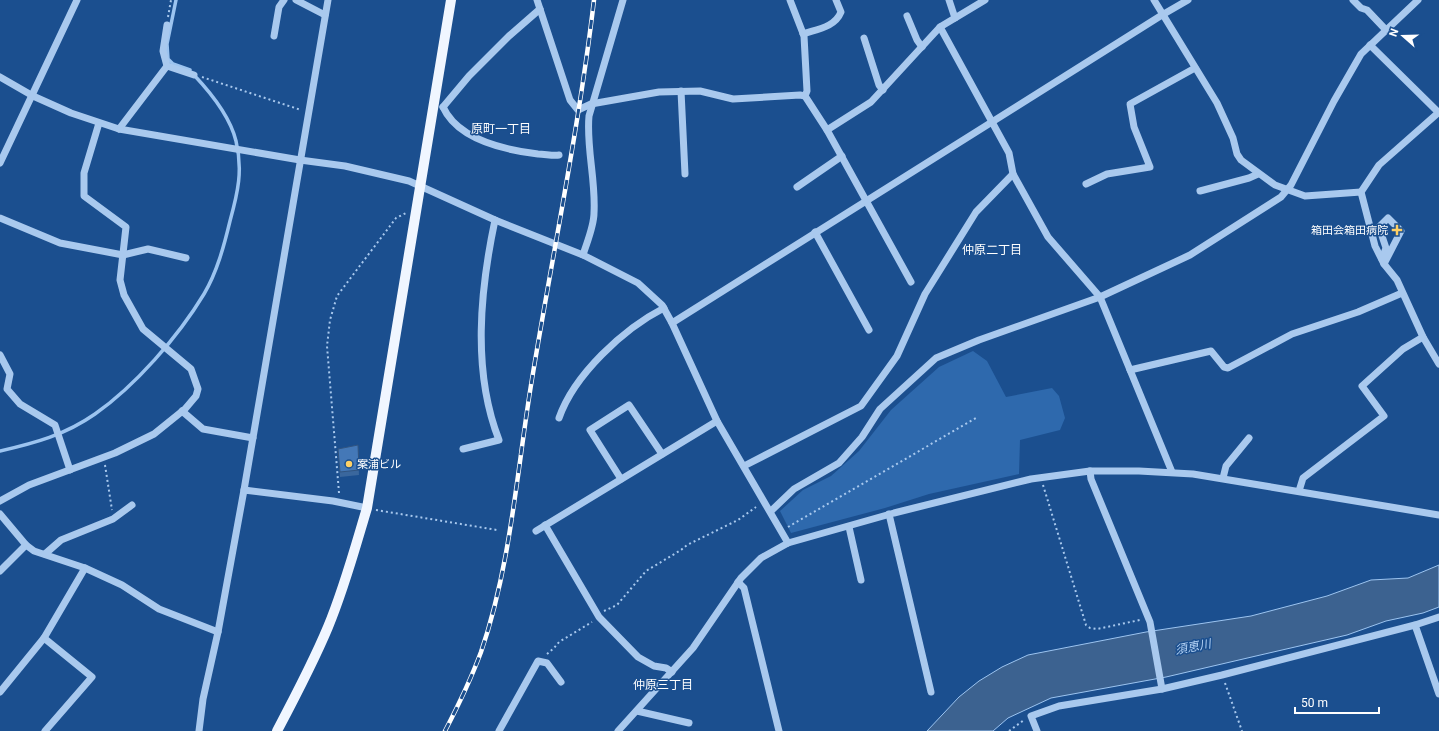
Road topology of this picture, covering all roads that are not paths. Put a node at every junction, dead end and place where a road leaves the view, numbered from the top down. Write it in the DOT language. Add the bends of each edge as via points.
graph roads {
  1 [pos="77,0"];
  2 [pos="284,0"];
  3 [pos="296,0"];
  4 [pos="328,0"];
  5 [pos="451,0"];
  6 [pos="537,0"];
  7 [pos="623,0"];
  8 [pos="790,0"];
  9 [pos="836,0"];
  10 [pos="949,0"];
  11 [pos="986,0"];
  12 [pos="1154,0"];
  13 [pos="1188,0"];
  14 [pos="1353,0"];
  15 [pos="1418,0"];
  16 [pos="540,9"];
  17 [pos="325,15"];
  18 [pos="1162,15"];
  19 [pos="907,16"];
  20 [pos="955,18"];
  21 [pos="167,24"];
  22 [pos="940,26"];
  23 [pos="1386,30"];
  24 [pos="803,34"];
  25 [pos="274,36"];
  26 [pos="864,38"];
  27 [pos="1370,45"];
  28 [pos="922,47"];
  29 [pos="167,66"];
  30 [pos="1195,68"];
  31 [pos="194,74"];
  32 [pos="0,77"];
  33 [pos="883,90"];
  34 [pos="681,91"];
  35 [pos="33,96"];
  36 [pos="805,96"];
  37 [pos="591,104"];
  38 [pos="438,106"];
  39 [pos="1439,112"];
  40 [pos="992,121"];
  41 [pos="99,123"];
  42 [pos="119,129"];
  43 [pos="827,130"];
  44 [pos="559,155"];
  45 [pos="842,156"];
  46 [pos="300,160"];
  47 [pos="0,163"];
  48 [pos="685,174"];
  49 [pos="1013,174"];
  50 [pos="1258,174"];
  51 [pos="1086,184"];
  52 [pos="420,186"];
  53 [pos="797,187"];
  54 [pos="1287,190"];
  55 [pos="1200,191"];
  56 [pos="1361,192"];
  57 [pos="866,200"];
  58 [pos="0,218"];
  59 [pos="495,220"];
  60 [pos="815,232"];
  61 [pos="123,255"];
  62 [pos="583,255"];
  63 [pos="186,258"];
  64 [pos="1383,262"];
  65 [pos="911,282"];
  66 [pos="1402,294"];
  67 [pos="1100,297"];
  68 [pos="664,308"];
  69 [pos="672,323"];
  70 [pos="870,330"];
  71 [pos="1423,337"];
  72 [pos="0,355"];
  73 [pos="1438,360"];
  74 [pos="1130,370"];
  75 [pos="182,411"];
  76 [pos="559,418"];
  77 [pos="717,421"];
  78 [pos="253,438"];
  79 [pos="1249,438"];
  80 [pos="463,449"];
  81 [pos="662,454"];
  82 [pos="744,466"];
  83 [pos="70,470"];
  84 [pos="1090,471"];
  85 [pos="1172,472"];
  86 [pos="1224,478"];
  87 [pos="621,480"];
  88 [pos="244,490"];
  89 [pos="1299,491"];
  90 [pos="0,501"];
  91 [pos="132,505"];
  92 [pos="367,508"];
  93 [pos="771,511"];
  94 [pos="0,514"];
  95 [pos="889,514"];
  96 [pos="1439,515"];
  97 [pos="545,525"];
  98 [pos="849,527"];
  99 [pos="536,531"];
  100 [pos="788,543"];
  101 [pos="26,544"];
  102 [pos="45,554"];
  103 [pos="86,568"];
  104 [pos="0,571"];
  105 [pos="861,580"];
  106 [pos="738,582"];
  107 [pos="1439,617"];
  108 [pos="1415,625"];
  109 [pos="218,632"];
  110 [pos="44,638"];
  111 [pos="672,672"];
  112 [pos="561,682"];
  113 [pos="1162,689"];
  114 [pos="0,692"];
  115 [pos="931,692"];
  116 [pos="1439,694"];
  117 [pos="637,710"];
  118 [pos="689,723"];
  119 [pos="45,731"];
  120 [pos="199,731"];
  121 [pos="277,731"];
  122 [pos="499,731"];
  123 [pos="618,731"];
  124 [pos="779,731"];
  125 [pos="1036,731"];
  1 -- 35 [label="street"];
  2 -- 25 [label="street" via="279,7"];
  3 -- 17 [label="street"];
  4 -- 17 [label="street"];
  5 -- 38 [label="main road"];
  6 -- 16 [label="street"];
  7 -- 37 [label="street"];
  8 -- 24 [label="street"];
  9 -- 24 [label="street" via="841,12 838,20"];
  10 -- 20 [label="street"];
  11 -- 20 [label="street"];
  12 -- 18 [label="street"];
  13 -- 18 [label="street"];
  14 -- 23 [label="street" via="1367,10"];
  15 -- 23 [label="street"];
  16 -- 37 [label="street" via="570,100 578,110"];
  16 -- 38 [label="street"];
  17 -- 46 [label="street"];
  18 -- 30 [label="street"];
  18 -- 40 [label="street"];
  19 -- 28 [label="street"];
  20 -- 22 [label="street"];
  21 -- 29 [label="street" via="163,51"];
  22 -- 28 [label="street"];
  22 -- 40 [label="street"];
  23 -- 27 [label="street"];
  24 -- 36 [label="street" via="807,91"];
  26 -- 33 [label="street" via="879,85"];
  27 -- 39 [label="street"];
  27 -- 54 [label="street" via="1361,54"];
  28 -- 33 [label="street"];
  29 -- 31 [label="street"];
  29 -- 42 [label="street"];
  30 -- 50 [label="street" via="1217,103 1233,138 1237,154"];
  30 -- 51 [label="street" via="1130,104 1134,127 1150,167 1107,174"];
  32 -- 35 [label="street"];
  33 -- 43 [label="street" via="870,102"];
  34 -- 36 [label="street" via="700,91 734,99"];
  34 -- 37 [label="street" via="659,92"];
  34 -- 48 [label="street"];
  35 -- 41 [label="street"];
  35 -- 47 [label="street"];
  36 -- 43 [label="street"];
  37 -- 62 [label="street" via="587,132 592,156 594,214"];
  38 -- 44 [label="street" via="463,131 474,137 509,150"];
  38 -- 52 [label="main road"];
  39 -- 56 [label="street" via="1379,165"];
  40 -- 49 [label="street" via="1009,153"];
  40 -- 57 [label="street"];
  41 -- 42 [label="street"];
  41 -- 61 [label="street" via="84,173 84,196 126,227"];
  42 -- 46 [label="street"];
  43 -- 45 [label="street"];
  45 -- 53 [label="street"];
  45 -- 57 [label="street"];
  46 -- 52 [label="street" via="374,172"];
  46 -- 78 [label="street"];
  49 -- 67 [label="street" via="1048,237"];
  49 -- 82 [label="street" via="976,212 925,294 897,356 861,406"];
  50 -- 54 [label="street"];
  50 -- 55 [label="street"];
  52 -- 59 [label="street"];
  52 -- 92 [label="main road"];
  54 -- 56 [label="street" via="1304,196"];
  54 -- 67 [label="street" via="1281,197 1190,255"];
  56 -- 64 [label="street" via="1375,246"];
  57 -- 60 [label="street"];
  57 -- 65 [label="street"];
  58 -- 61 [label="street" via="60,243"];
  59 -- 62 [label="street"];
  59 -- 80 [label="street" via="486,270 481,335 486,390 492,422 499,440"];
  60 -- 69 [label="street"];
  60 -- 70 [label="street"];
  61 -- 63 [label="street" via="148,249"];
  61 -- 75 [label="street" via="120,280 124,295 142,329 191,369 196,381 196,396"];
  62 -- 68 [label="street" via="638,283"];
  64 -- 64 [label="street" via="1386,248 1379,227 1388,218 1401,231"];
  64 -- 66 [label="street" via="1397,280"];
  66 -- 71 [label="street"];
  66 -- 74 [label="street" via="1292,334 1228,368 1224,367 1211,351"];
  67 -- 74 [label="street"];
  67 -- 93 [label="street" via="936,358 880,409 862,437 839,463 794,489"];
  68 -- 69 [label="street"];
  68 -- 76 [label="street" via="647,317 589,369 565,401"];
  69 -- 77 [label="street"];
  71 -- 73 [label="street"];
  71 -- 89 [label="street" via="1403,349 1362,386 1384,416 1303,478"];
  72 -- 83 [label="street" via="10,374 7,389 20,404 54,425"];
  74 -- 85 [label="street"];
  75 -- 78 [label="street" via="203,429"];
  75 -- 83 [label="street" via="154,434"];
  77 -- 81 [label="street"];
  77 -- 82 [label="street"];
  78 -- 88 [label="street"];
  79 -- 86 [label="street" via="1226,466"];
  81 -- 87 [label="street"];
  81 -- 87 [label="street" via="629,405 590,430"];
  82 -- 93 [label="street"];
  83 -- 90 [label="street" via="29,485"];
  84 -- 85 [label="street"];
  84 -- 95 [label="street" via="1042,478"];
  84 -- 113 [label="street" via="1090,479 1149,620"];
  85 -- 86 [label="street"];
  86 -- 89 [label="street"];
  87 -- 97 [label="street"];
  88 -- 92 [label="street" via="340,502"];
  88 -- 109 [label="street"];
  89 -- 96 [label="street"];
  91 -- 102 [label="street" via="113,519 61,540"];
  92 -- 121 [label="main road" via="328,626 309,671"];
  93 -- 100 [label="street"];
  94 -- 101 [label="street"];
  95 -- 98 [label="street"];
  95 -- 115 [label="street"];
  97 -- 99 [label="street"];
  97 -- 111 [label="street" via="599,616 638,657"];
  98 -- 100 [label="street"];
  98 -- 105 [label="street"];
  100 -- 106 [label="street" via="761,558"];
  101 -- 102 [label="street" via="34,551"];
  101 -- 104 [label="street"];
  102 -- 103 [label="street"];
  103 -- 109 [label="street" via="122,585 159,609"];
  103 -- 110 [label="street"];
  106 -- 111 [label="street" via="693,648"];
  106 -- 124 [label="street" via="744,588"];
  107 -- 108 [label="street"];
  108 -- 113 [label="street"];
  108 -- 116 [label="street"];
  109 -- 120 [label="street" via="203,699"];
  110 -- 114 [label="street"];
  110 -- 119 [label="street" via="92,677"];
  111 -- 117 [label="street"];
  112 -- 122 [label="street" via="547,663 538,661"];
  113 -- 125 [label="street" via="1059,706 1031,716"];
  117 -- 118 [label="street"];
  117 -- 123 [label="street"];
}
